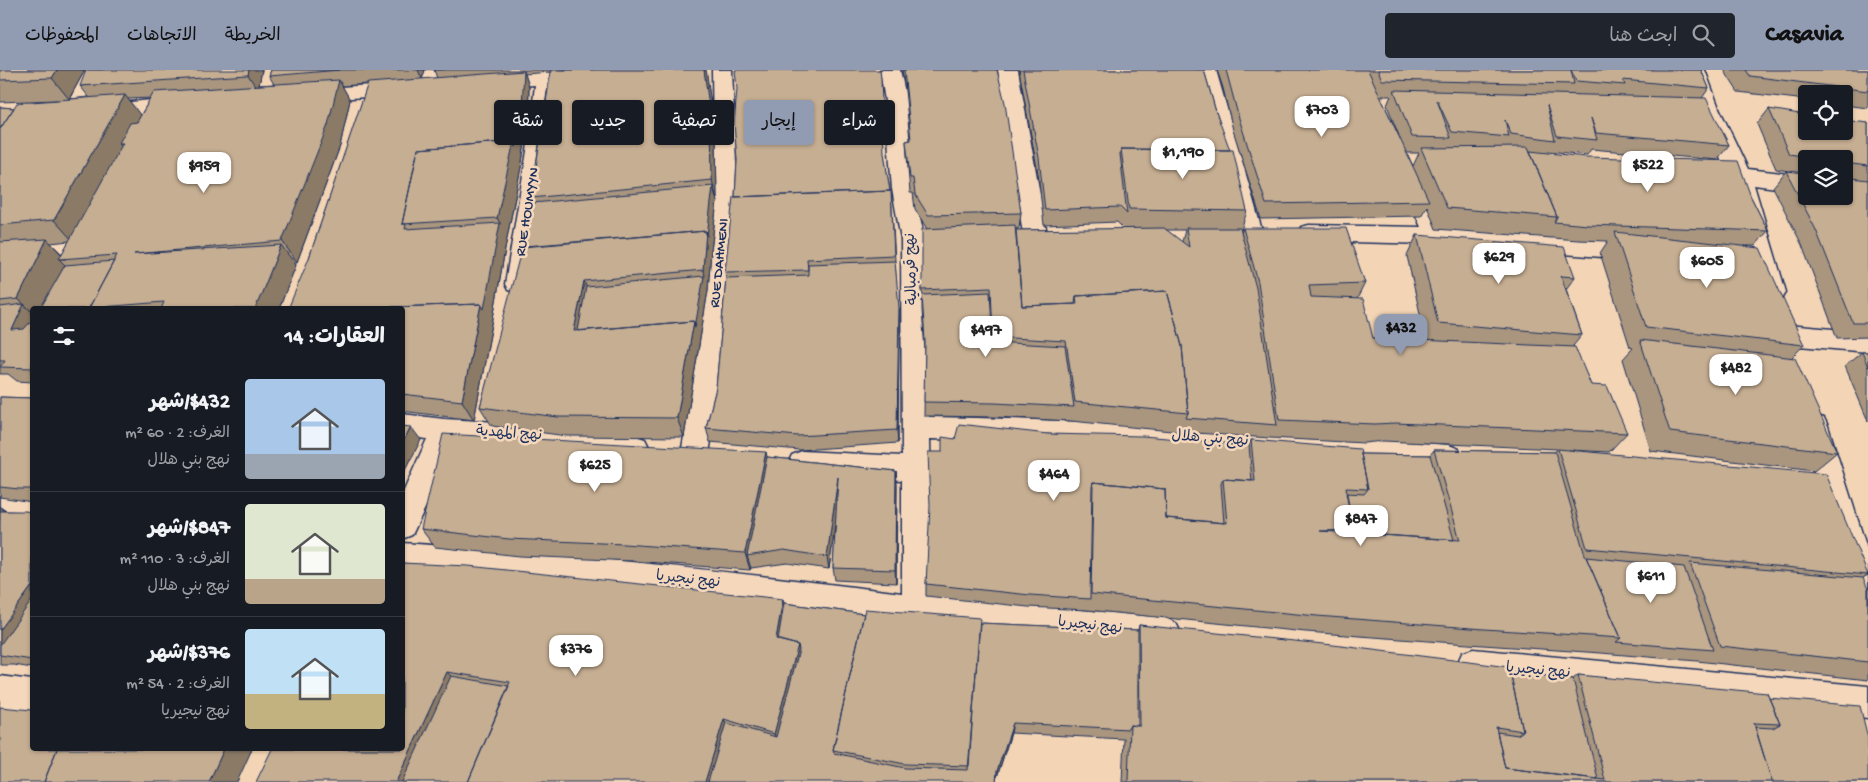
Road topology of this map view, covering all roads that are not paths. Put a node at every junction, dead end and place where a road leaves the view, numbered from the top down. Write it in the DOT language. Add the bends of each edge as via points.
graph roads {
  1 [pos="92,70"];
  2 [pos="722,70"];
  3 [pos="890,70"];
  4 [pos="1008,70"];
  5 [pos="1206,70"];
  6 [pos="1695,70"];
  7 [pos="579,73"];
  8 [pos="606,74"];
  9 [pos="546,78"];
  10 [pos="445,81"];
  11 [pos="287,96"];
  12 [pos="203,102"];
  13 [pos="160,105"];
  14 [pos="146,131"];
  15 [pos="1407,159"];
  16 [pos="1732,171"];
  17 [pos="1798,183"];
  18 [pos="104,206"];
  19 [pos="1270,233"];
  20 [pos="1035,234"];
  21 [pos="1114,234"];
  22 [pos="978,236"];
  23 [pos="1437,237"];
  24 [pos="913,240"];
  25 [pos="1661,253"];
  26 [pos="0,255"];
  27 [pos="1737,258"];
  28 [pos="1766,260"];
  29 [pos="512,304"];
  30 [pos="1786,336"];
  31 [pos="1868,342"];
  32 [pos="1795,364"];
  33 [pos="1806,401"];
  34 [pos="405,425"];
  35 [pos="916,428"];
  36 [pos="444,430"];
  37 [pos="705,455"];
  38 [pos="1478,460"];
  39 [pos="774,462"];
  40 [pos="915,469"];
  41 [pos="1802,483"];
  42 [pos="1832,485"];
  43 [pos="0,508"];
  44 [pos="30,514"];
  45 [pos="405,520"];
  46 [pos="405,556"];
  47 [pos="1868,600"];
  48 [pos="918,609"];
  49 [pos="1190,635"];
  50 [pos="1444,662"];
  51 [pos="0,692"];
  52 [pos="30,696"];
  53 [pos="1868,702"];
  1 -- 13 [label="street" via="67,113"];
  2 -- 37 [label="street, RUE DAHMENI" via="726,209"];
  3 -- 24 [label="street, نهج قرمبالية" via="896,101 903,189"];
  4 -- 20 [label="street"];
  5 -- 19 [label="street"];
  6 -- 16 [label="street" via="1699,108"];
  7 -- 8 [label="street"];
  7 -- 9 [label="street"];
  9 -- 10 [label="street"];
  9 -- 29 [label="street, RUE HOUMYYN" via="538,151"];
  10 -- 11 [label="street" via="363,102"];
  12 -- 13 [label="street"];
  13 -- 14 [label="street"];
  15 -- 23 [label="street"];
  16 -- 17 [label="street"];
  16 -- 28 [label="street"];
  18 -- 26 [label="street" via="86,238 79,242"];
  19 -- 21 [label="street"];
  19 -- 23 [label="street" via="1346,232"];
  22 -- 24 [label="street"];
  23 -- 25 [label="street"];
  24 -- 35 [label="street, نهج قرمبالية"];
  27 -- 28 [label="street"];
  28 -- 30 [label="street"];
  30 -- 31 [label="street"];
  30 -- 32 [label="street"];
  33 -- 42 [label="street"];
  34 -- 36 [label="street, نهج المهدية"];
  35 -- 38 [label="street, نهج بني هلال" via="1142,435"];
  35 -- 40 [label="street, نهج قرمبالية"];
  36 -- 37 [label="street, نهج المهدية" via="483,422 518,434"];
  36 -- 45 [label="street"];
  39 -- 40 [label="street"];
  40 -- 48 [label="street, نهج قرمبالية"];
  41 -- 42 [label="street"];
  42 -- 47 [label="street"];
  43 -- 44 [label="street"];
  46 -- 48 [label="street, نهج نيجيريا" via="685,580"];
  48 -- 49 [label="street, نهج نيجيريا"];
  50 -- 53 [label="street, نهج نيجيريا"];
  51 -- 52 [label="street"];
}
